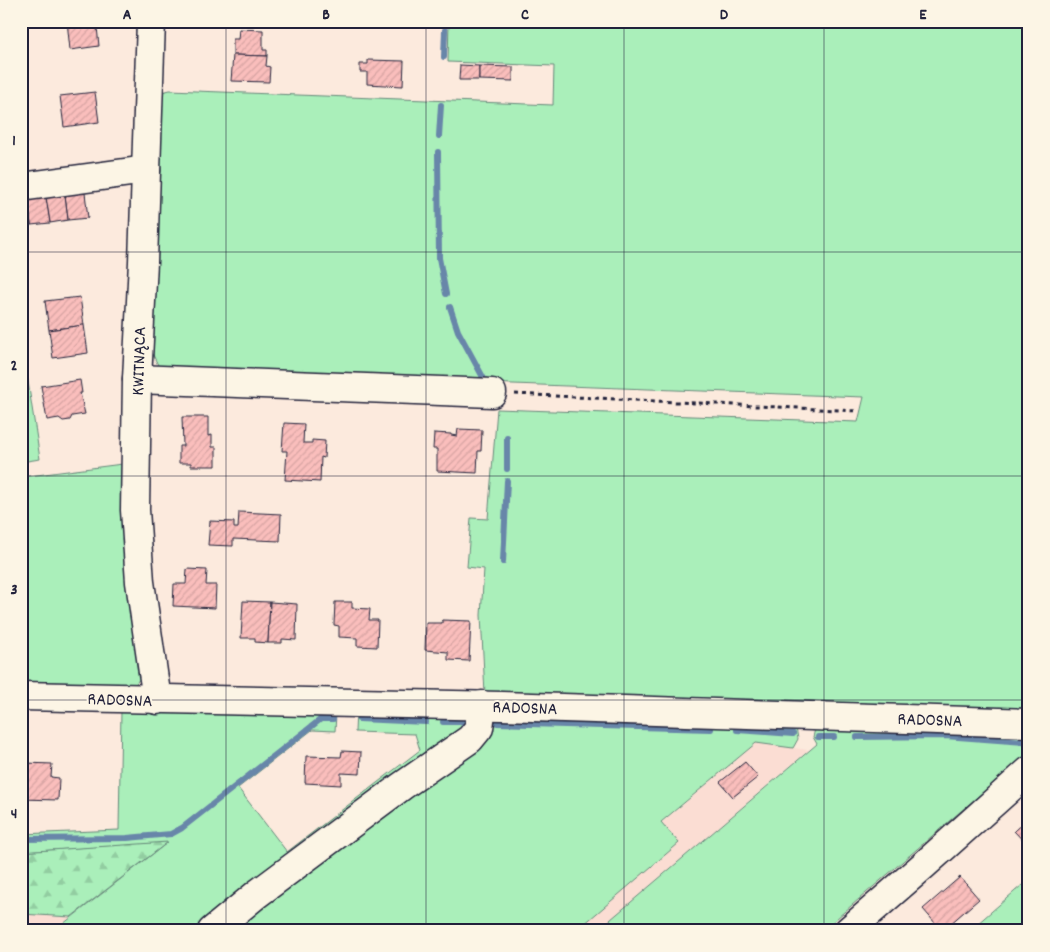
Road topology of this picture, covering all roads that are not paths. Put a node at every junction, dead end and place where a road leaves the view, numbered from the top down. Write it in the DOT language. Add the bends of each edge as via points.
graph roads {
  1 [pos="151,21"];
  2 [pos="146,170"];
  3 [pos="21,187"];
  4 [pos="137,379"];
  5 [pos="492,393"];
  6 [pos="21,696"];
  7 [pos="157,700"];
  8 [pos="482,705"];
  9 [pos="1029,723"];
  10 [pos="1029,771"];
  11 [pos="212,931"];
  12 [pos="848,931"];
  1 -- 2 [label="street, KWITNĄCA"];
  2 -- 3 [label="street"];
  2 -- 4 [label="street, KWITNĄCA"];
  4 -- 5 [label="street"];
  4 -- 7 [label="street, KWITNĄCA" via="136,538"];
  6 -- 7 [label="street, RADOSNA"];
  7 -- 8 [label="street, RADOSNA"];
  8 -- 9 [label="street, RADOSNA"];
  8 -- 11 [label="street" via="479,728 470,739 272,882"];
  10 -- 12 [label="street"];
}
